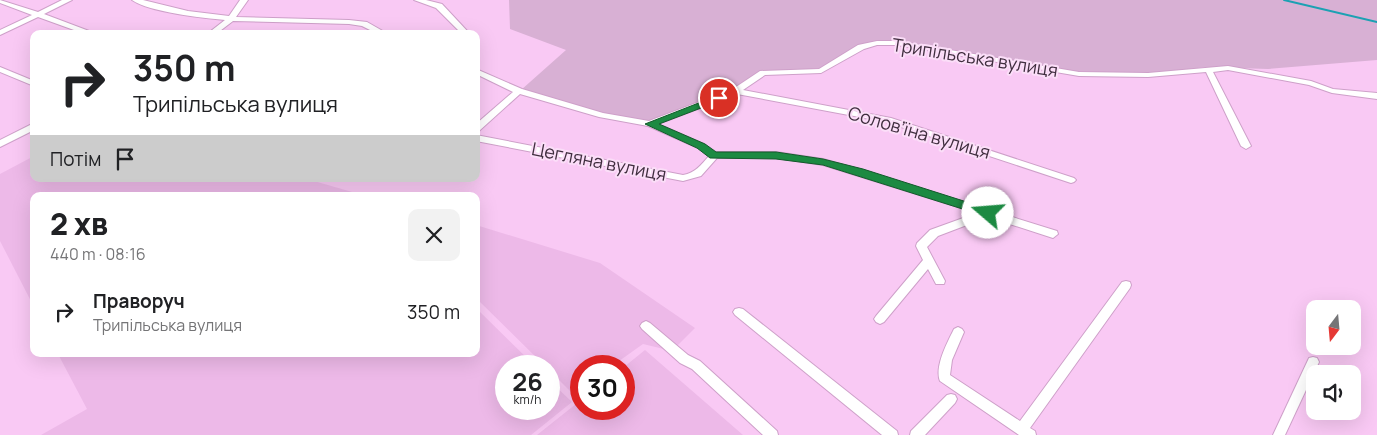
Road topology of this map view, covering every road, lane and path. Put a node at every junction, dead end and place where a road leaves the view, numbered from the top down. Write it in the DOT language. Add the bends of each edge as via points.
graph roads {
  1 [pos="68,0"];
  2 [pos="136,0"];
  3 [pos="244,0"];
  4 [pos="418,0"];
  5 [pos="0,1"];
  6 [pos="40,15"];
  7 [pos="230,20"];
  8 [pos="82,30"];
  9 [pos="216,30"];
  10 [pos="376,30"];
  11 [pos="462,30"];
  12 [pos="0,33"];
  13 [pos="1208,68"];
  14 [pos="0,70"];
  15 [pos="480,73"];
  16 [pos="30,82"];
  17 [pos="736,91"];
  18 [pos="519,92"];
  19 [pos="1377,96"];
  20 [pos="650,124"];
  21 [pos="480,126"];
  22 [pos="30,128"];
  23 [pos="480,139"];
  24 [pos="0,144"];
  25 [pos="1246,146"];
  26 [pos="714,155"];
  27 [pos="1071,180"];
  28 [pos="988,213"];
  29 [pos="1053,234"];
  30 [pos="929,260"];
  31 [pos="940,281"];
  32 [pos="1126,285"];
  33 [pos="740,312"];
  34 [pos="880,319"];
  35 [pos="646,326"];
  36 [pos="958,332"];
  37 [pos="1313,362"];
  38 [pos="951,399"];
  39 [pos="1026,432"];
  40 [pos="772,435"];
  41 [pos="892,435"];
  42 [pos="916,435"];
  43 [pos="1279,435"];
  1 -- 6 [label="street"];
  2 -- 7 [label="street" via="152,6"];
  3 -- 7 [label="street"];
  4 -- 11 [label="street" via="439,6"];
  5 -- 6 [label="street"];
  6 -- 8 [label="street"];
  6 -- 12 [label="street"];
  7 -- 9 [label="street"];
  7 -- 10 [label="street" via="349,22"];
  13 -- 17 [label="street, Трипільська вулиця" via="1148,75 1079,74 897,43 877,43 861,48 826,69 763,73"];
  13 -- 19 [label="street, Трипільська вулиця" via="1228,68 1312,83 1332,91"];
  13 -- 25 [label="street"];
  14 -- 16 [label="street"];
  15 -- 18 [label="street"];
  17 -- 20 [label="street, Трипільська вулиця"];
  17 -- 27 [label="street, Соловʼїна вулиця" via="888,120"];
  18 -- 20 [label="street" via="602,115"];
  18 -- 21 [label="street"];
  20 -- 26 [label="street"];
  22 -- 24 [label="street"];
  23 -- 26 [label="street, Цегляна вулиця" via="683,178 700,172"];
  26 -- 28 [label="street" via="776,155 823,162"];
  28 -- 29 [label="street"];
  28 -- 30 [label="street" via="934,233 921,246"];
  30 -- 31 [label="street"];
  30 -- 34 [label="street"];
  32 -- 39 [label="street"];
  33 -- 41 [label="street"];
  35 -- 40 [label="street" via="684,359 696,365"];
  36 -- 39 [label="street" via="946,360 944,377"];
  37 -- 43 [label="street"];
  38 -- 42 [label="street"];
}
